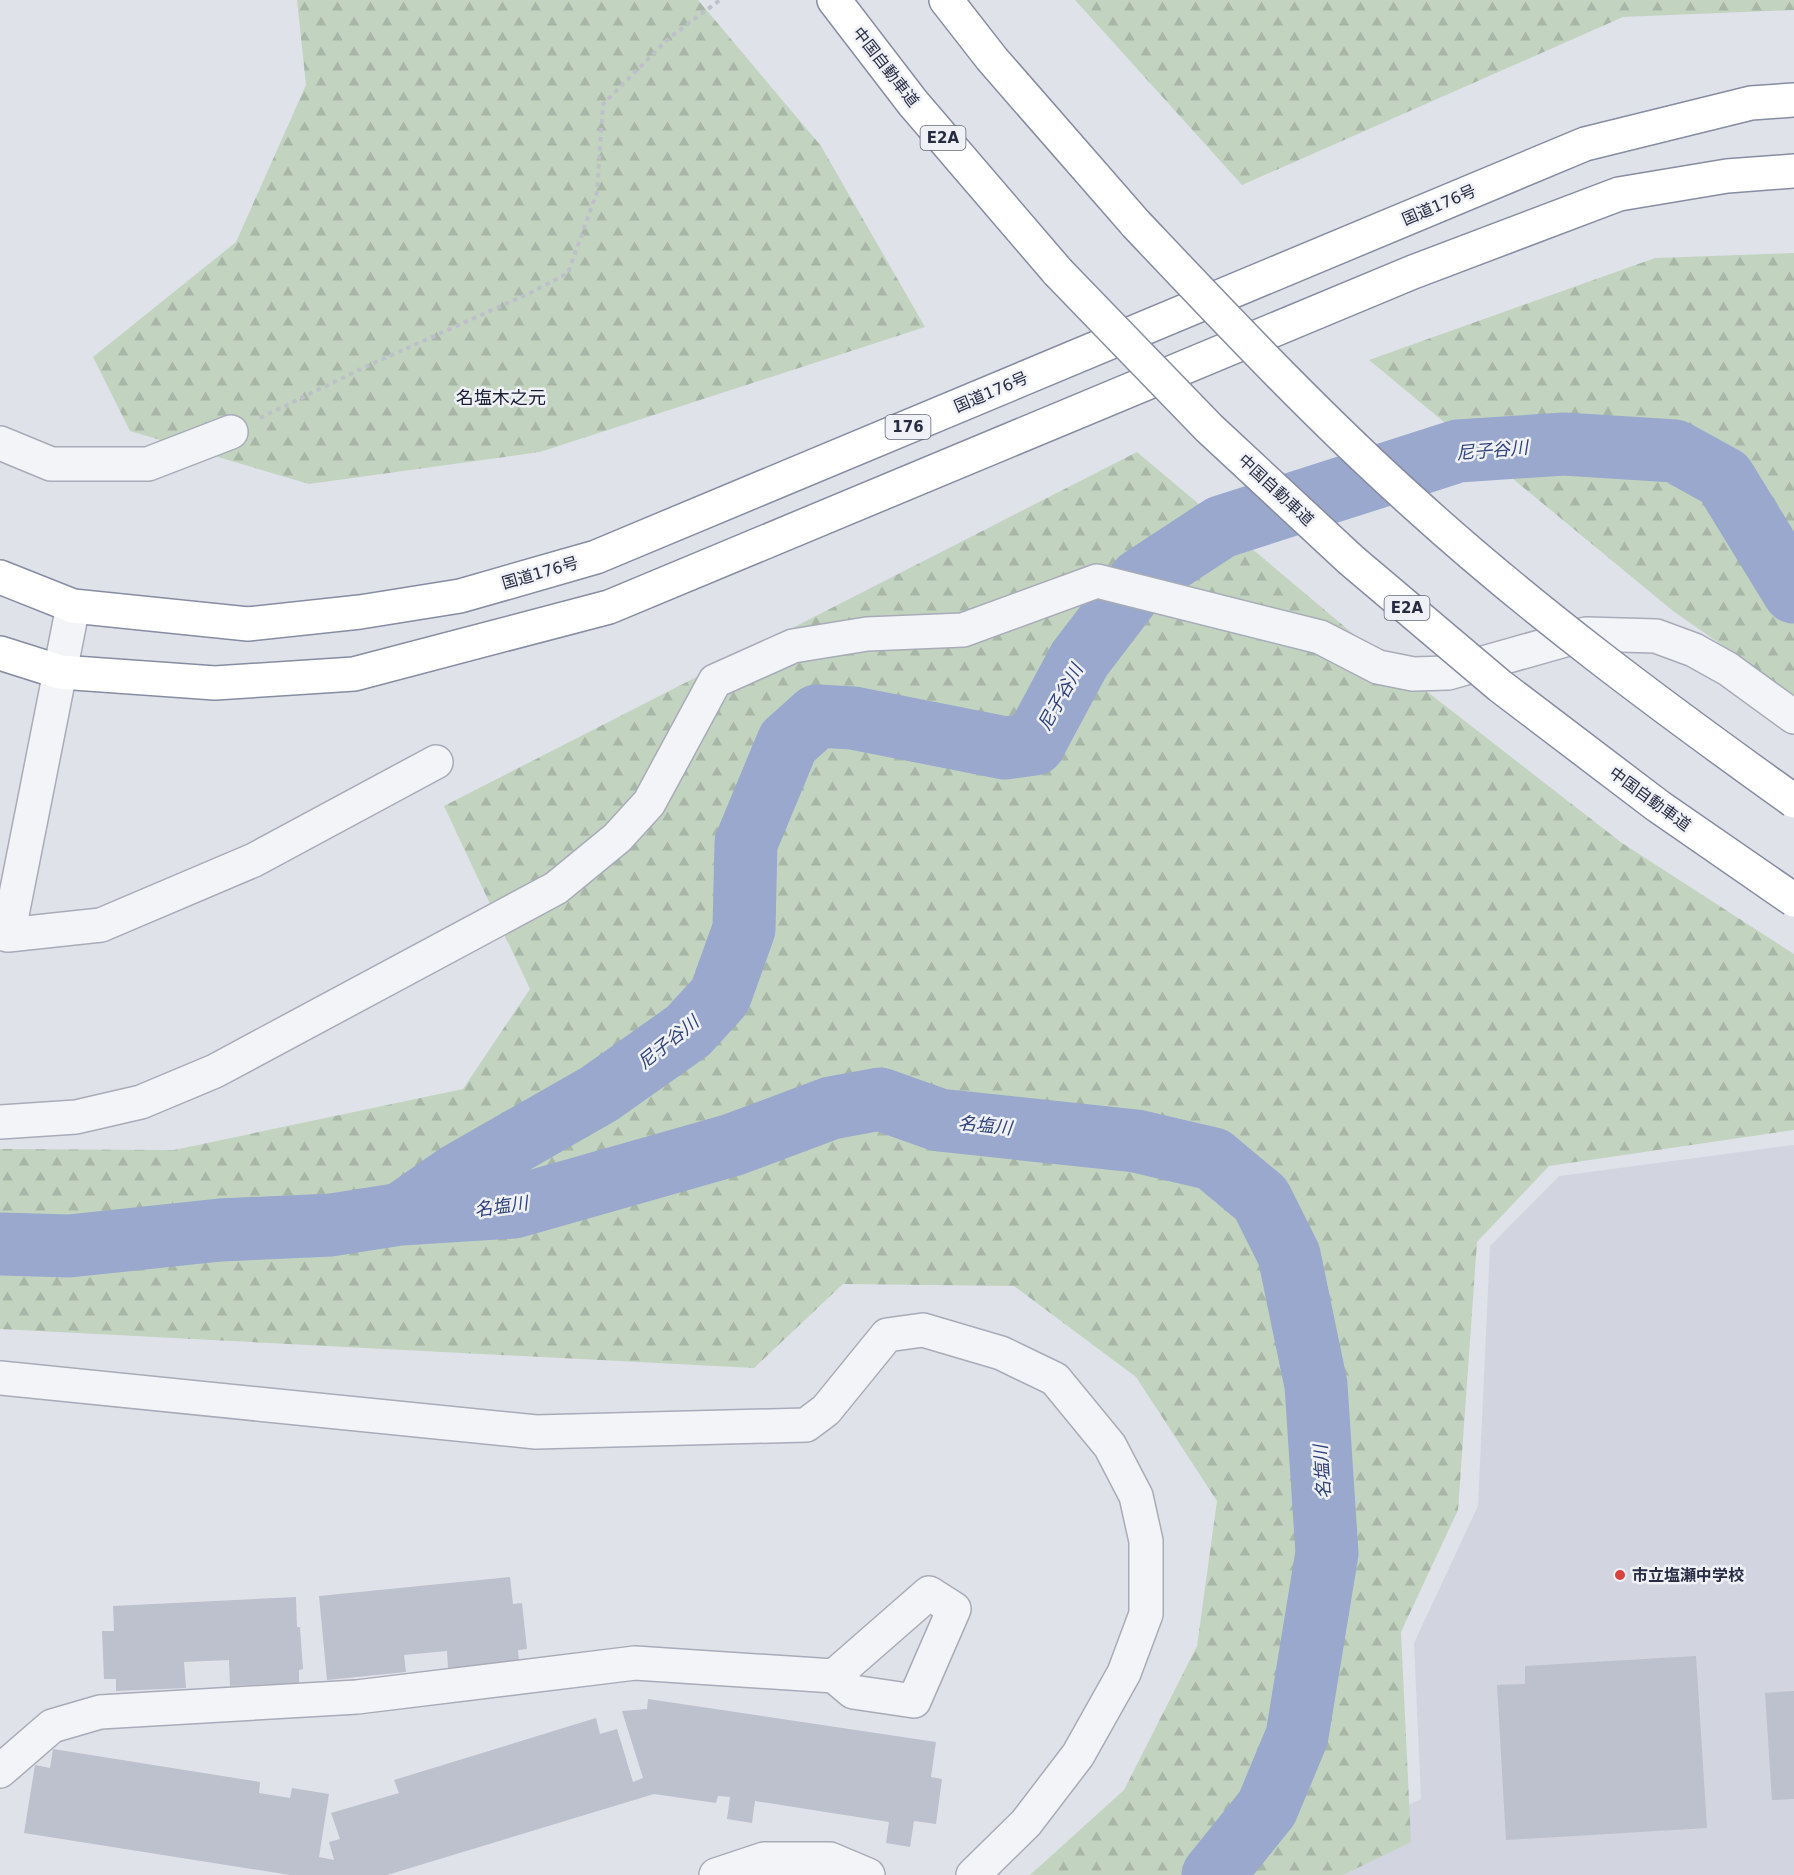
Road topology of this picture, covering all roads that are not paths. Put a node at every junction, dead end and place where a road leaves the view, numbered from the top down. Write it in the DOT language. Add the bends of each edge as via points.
graph roads {
  1 [pos="834,0"];
  2 [pos="946,0"];
  3 [pos="1794,100"];
  4 [pos="1794,171"];
  5 [pos="231,432"];
  6 [pos="0,443"];
  7 [pos="0,577"];
  8 [pos="73,606"];
  9 [pos="0,653"];
  10 [pos="60,672"];
  11 [pos="1794,717"];
  12 [pos="436,762"];
  13 [pos="1794,801"];
  14 [pos="1794,900"];
  15 [pos="4,934"];
  16 [pos="0,1122"];
  17 [pos="0,1378"];
  18 [pos="834,1676"];
  19 [pos="0,1771"];
  20 [pos="716,1875"];
  21 [pos="868,1875"];
  22 [pos="973,1875"];
  1 -- 14 [label="highway, 中国自動車道 / E2A, bridge" via="913,103 1058,272 1209,428 1351,560 1509,693 1658,806"];
  2 -- 13 [label="highway, bridge" via="992,59 1136,224 1276,372 1415,504 1551,621"];
  3 -- 8 [label="highway, 国道176号 / 176" via="1751,103 1585,144 596,557 460,596 248,624"];
  4 -- 10 [label="highway" via="1728,176 1619,194 1413,272 609,607 354,674 215,683"];
  5 -- 6 [label="street" via="148,464 51,464"];
  7 -- 8 [label="highway, 国道176号 / 176"];
  8 -- 10 [label="street"];
  9 -- 10 [label="highway"];
  10 -- 15 [label="street"];
  11 -- 16 [label="street" via="1728,669 1694,650 1656,636 1586,634 1448,673 1413,674 1378,667 1320,637 1097,581 963,630 867,634 792,646 715,681 650,802 617,838 556,888 214,1071 141,1102 76,1117"];
  12 -- 15 [label="street" via="254,860 101,925"];
  17 -- 22 [label="street" via="536,1432 806,1425 826,1410 887,1335 923,1330 1001,1353 1055,1378 1110,1446 1136,1496 1146,1541 1146,1614 1124,1673 1078,1755 1026,1823"];
  18 -- 19 [label="street" via="634,1663 357,1697 100,1712 52,1726"];
  20 -- 21 [label="street" via="764,1859 830,1859"];
}
